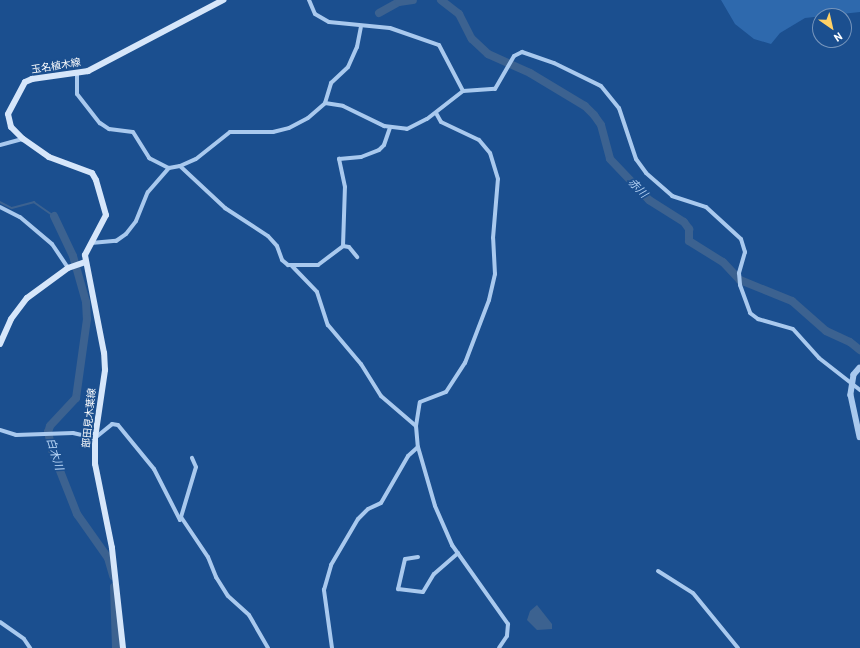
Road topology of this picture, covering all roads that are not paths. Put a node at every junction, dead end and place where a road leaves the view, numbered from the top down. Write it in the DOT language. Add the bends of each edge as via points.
graph roads {
  1 [pos="223,0"];
  2 [pos="309,0"];
  3 [pos="361,26"];
  4 [pos="77,74"];
  5 [pos="463,91"];
  6 [pos="325,103"];
  7 [pos="436,113"];
  8 [pos="390,128"];
  9 [pos="23,139"];
  10 [pos="0,145"];
  11 [pos="180,166"];
  12 [pos="169,168"];
  13 [pos="0,207"];
  14 [pos="89,243"];
  15 [pos="343,246"];
  16 [pos="357,257"];
  17 [pos="85,262"];
  18 [pos="292,266"];
  19 [pos="70,267"];
  20 [pos="0,344"];
  21 [pos="860,368"];
  22 [pos="852,385"];
  23 [pos="860,390"];
  24 [pos="416,426"];
  25 [pos="0,430"];
  26 [pos="860,437"];
  27 [pos="95,438"];
  28 [pos="418,447"];
  29 [pos="192,458"];
  30 [pos="181,517"];
  31 [pos="458,553"];
  32 [pos="418,557"];
  33 [pos="658,571"];
  34 [pos="0,622"];
  35 [pos="30,648"];
  36 [pos="123,648"];
  37 [pos="268,648"];
  38 [pos="332,648"];
  39 [pos="499,648"];
  40 [pos="738,648"];
  1 -- 4 [label="main road, 玉名植木線" via="99,66"];
  2 -- 3 [label="street" via="315,14 321,20"];
  3 -- 5 [label="street" via="390,28 439,45"];
  3 -- 6 [label="street" via="352,60 331,83"];
  4 -- 9 [label="main road, 玉名植木線" via="25,82 8,114 11,127"];
  4 -- 12 [label="street" via="77,94 96,120 109,129 133,132 144,153"];
  5 -- 7 [label="street"];
  5 -- 22 [label="street" via="495,89 514,56 522,52 554,63 601,86 619,108 636,159 646,173 672,196 706,208 740,239 745,252 739,272 740,285 750,312 758,319 793,329 819,358"];
  6 -- 8 [label="street" via="343,106"];
  6 -- 11 [label="street" via="308,118 288,128 273,132 230,132 196,160"];
  7 -- 8 [label="street" via="407,129"];
  7 -- 24 [label="street" via="441,122 479,140 490,153 498,179 493,238 495,274 489,300 465,363 446,392 420,402"];
  8 -- 15 [label="street" via="384,145 379,150 361,157 339,159 345,187"];
  9 -- 10 [label="street"];
  9 -- 14 [label="main road, 玉名植木線" via="49,157 86,169 96,180 106,215"];
  11 -- 12 [label="street"];
  11 -- 18 [label="street" via="225,208 268,236 277,246 282,260"];
  12 -- 14 [label="street" via="148,192 136,221 126,234 116,241"];
  13 -- 19 [label="street" via="20,217 52,244"];
  14 -- 17 [label="main road, 玉名植木線" via="84,255"];
  15 -- 16 [label="street" via="349,247"];
  15 -- 18 [label="street" via="321,264"];
  17 -- 19 [label="main road"];
  17 -- 27 [label="main road, 部田見木葉線" via="103,346 105,370"];
  18 -- 24 [label="street" via="317,292 328,325 362,364 381,396"];
  19 -- 20 [label="main road" via="16,309"];
  21 -- 22 [label="street" via="854,375"];
  22 -- 23 [label="street"];
  22 -- 26 [label="street" via="851,395"];
  24 -- 28 [label="street"];
  25 -- 27 [label="street" via="16,435 74,434"];
  27 -- 30 [label="street" via="112,424 122,429 154,470 180,520"];
  27 -- 36 [label="main road, 部田見木葉線" via="95,464 112,548"];
  28 -- 31 [label="street" via="434,506"];
  28 -- 38 [label="street" via="408,456 381,503 368,509 358,519 331,565 326,579 324,602"];
  29 -- 30 [label="street" via="196,467"];
  30 -- 37 [label="street" via="208,557 216,577 228,596 249,615"];
  31 -- 32 [label="street" via="434,574 423,592 398,589 405,559"];
  31 -- 39 [label="street" via="506,620 509,628 507,636"];
  33 -- 40 [label="street" via="692,593"];
  34 -- 35 [label="street" via="19,635"];
}
